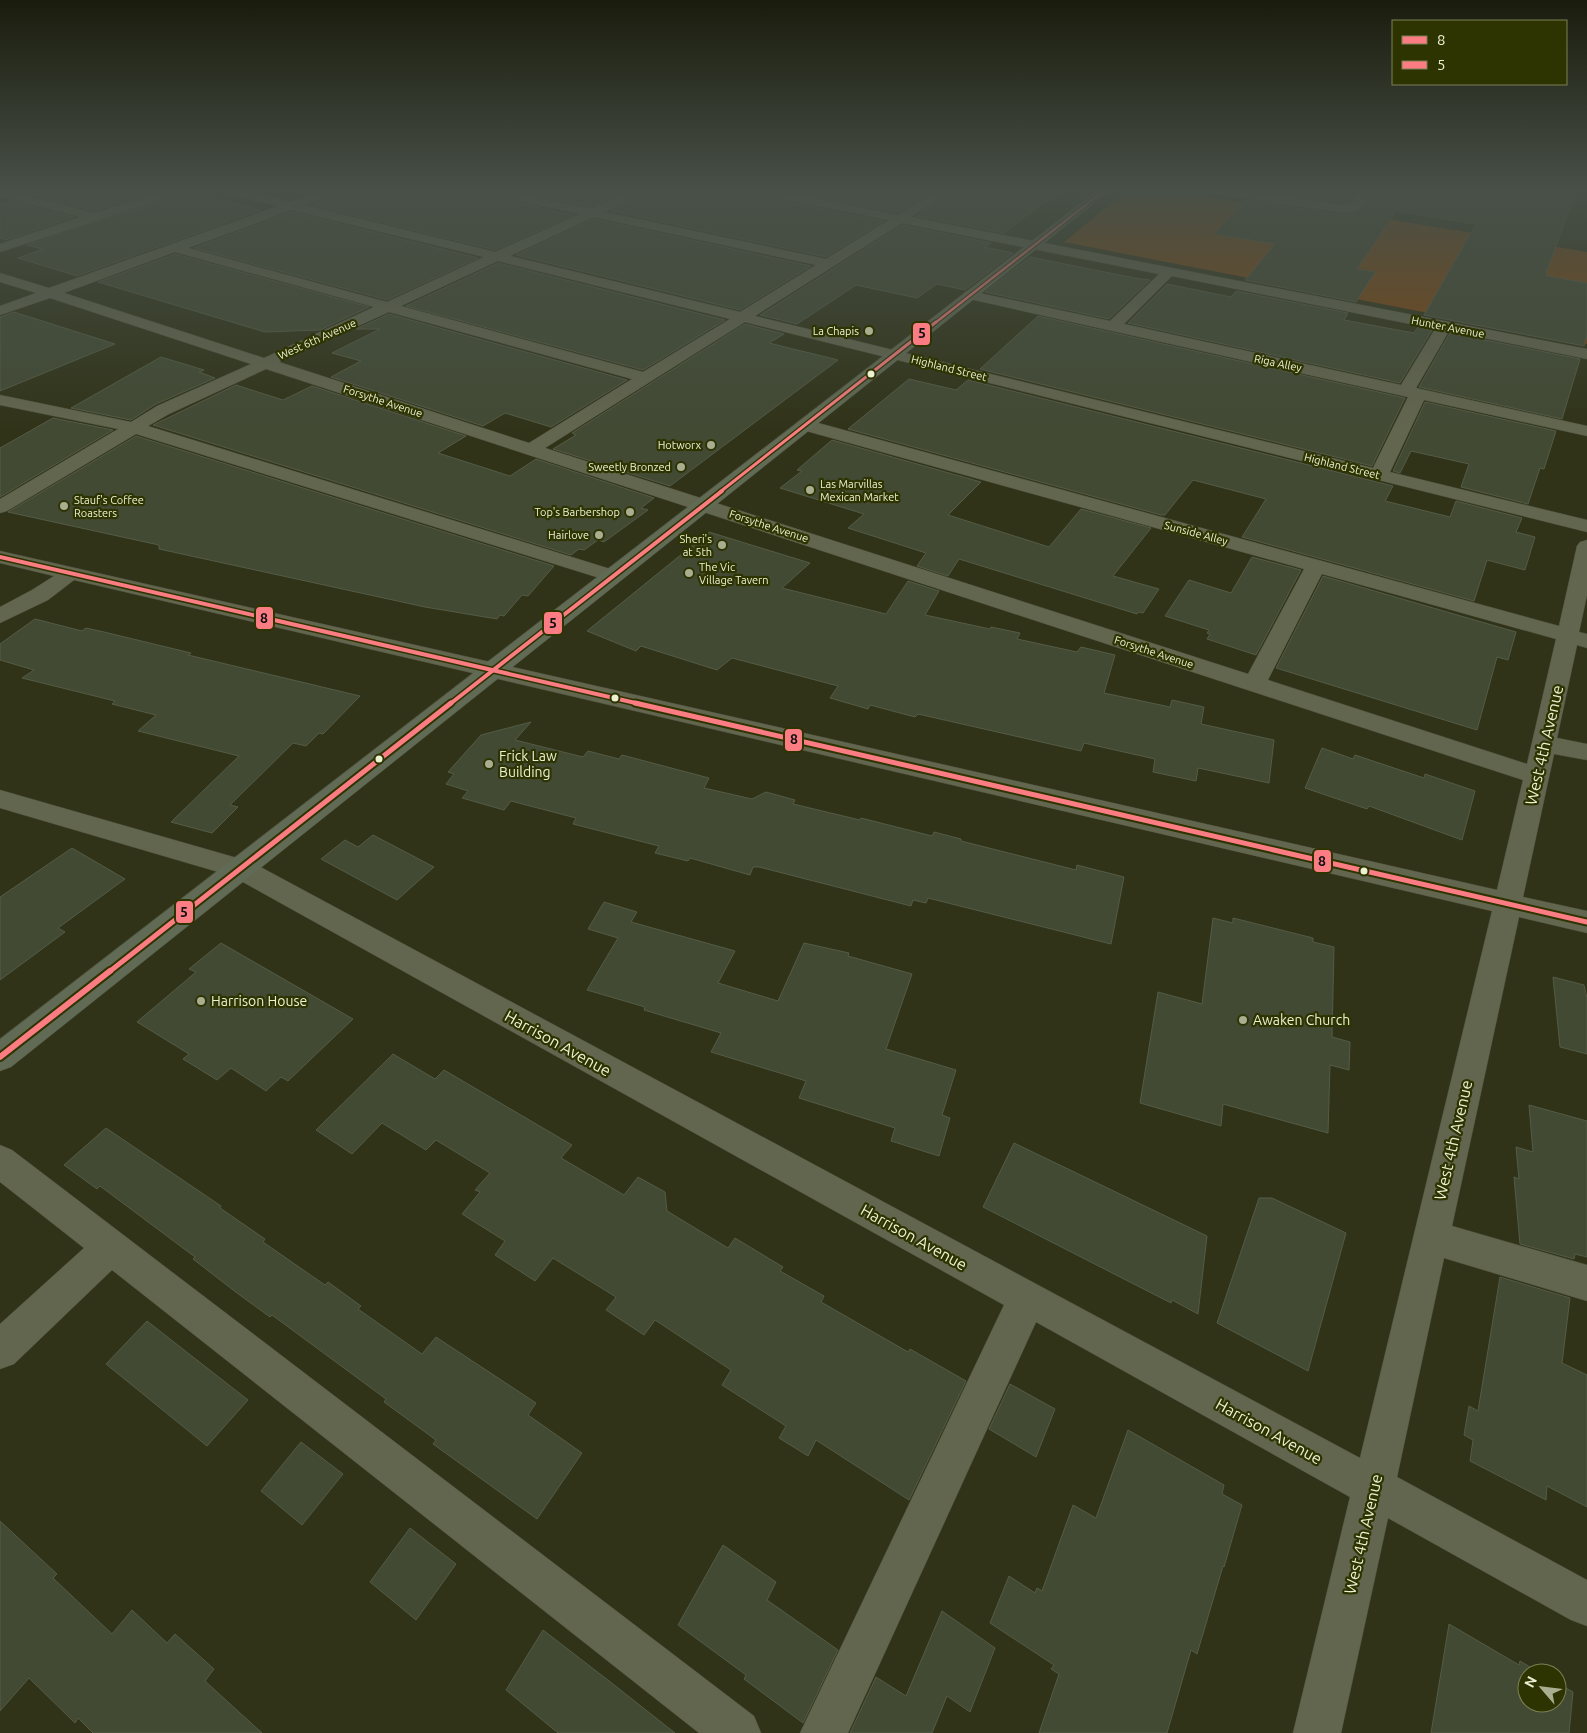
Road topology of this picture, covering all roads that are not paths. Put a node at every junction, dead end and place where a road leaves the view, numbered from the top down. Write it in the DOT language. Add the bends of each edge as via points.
graph roads {
  1 [pos="114,270"];
  2 [pos="256,270"];
  3 [pos="469,270"];
  4 [pos="549,270"];
  5 [pos="820,270"];
  6 [pos="1003,270"];
  7 [pos="1158,270"];
  8 [pos="1169,272"];
  9 [pos="0,277"];
  10 [pos="50,293"];
  11 [pos="970,296"];
  12 [pos="390,306"];
  13 [pos="0,311"];
  14 [pos="744,318"];
  15 [pos="1444,326"];
  16 [pos="1112,327"];
  17 [pos="1587,354"];
  18 [pos="895,355"];
  19 [pos="264,363"];
  20 [pos="646,378"];
  21 [pos="1412,392"];
  22 [pos="0,400"];
  23 [pos="805,425"];
  24 [pos="132,427"];
  25 [pos="1587,431"];
  26 [pos="531,449"];
  27 [pos="1379,475"];
  28 [pos="703,505"];
  29 [pos="0,507"];
  30 [pos="1587,526"];
  31 [pos="1587,546"];
  32 [pos="0,557"];
  33 [pos="1316,566"];
  34 [pos="71,573"];
  35 [pos="613,576"];
  36 [pos="0,616"];
  37 [pos="1577,638"];
  38 [pos="493,670"];
  39 [pos="1254,684"];
  40 [pos="1544,744"];
  41 [pos="1587,752"];
  42 [pos="1537,776"];
  43 [pos="0,800"];
  44 [pos="241,869"];
  45 [pos="1507,904"];
  46 [pos="1587,922"];
  47 [pos="0,1057"];
  48 [pos="0,1161"];
  49 [pos="1431,1237"];
  50 [pos="110,1247"];
  51 [pos="1587,1283"];
  52 [pos="1027,1299"];
  53 [pos="0,1350"];
  54 [pos="1373,1488"];
  55 [pos="1587,1604"];
  56 [pos="737,1733"];
  57 [pos="824,1733"];
  58 [pos="1317,1733"];
  1 -- 10 [label="street"];
  2 -- 12 [label="street"];
  3 -- 12 [label="street, West 6th Avenue"];
  4 -- 14 [label="street, Highland Street"];
  5 -- 14 [label="street"];
  6 -- 11 [label="main road"];
  7 -- 8 [label="street, Hunter Avenue"];
  8 -- 15 [label="street, Hunter Avenue"];
  8 -- 16 [label="street"];
  9 -- 10 [label="street, Forsythe Avenue"];
  10 -- 13 [label="street"];
  10 -- 19 [label="street, Forsythe Avenue"];
  11 -- 16 [label="street, Riga Alley"];
  11 -- 18 [label="main road"];
  12 -- 19 [label="street, West 6th Avenue"];
  12 -- 20 [label="street"];
  14 -- 18 [label="street, Highland Street"];
  14 -- 20 [label="street"];
  15 -- 17 [label="street, Hunter Avenue"];
  15 -- 21 [label="street"];
  16 -- 21 [label="street, Riga Alley"];
  18 -- 23 [label="main road"];
  18 -- 27 [label="street, Highland Street"];
  19 -- 24 [label="street, West 6th Avenue"];
  19 -- 26 [label="street, Forsythe Avenue"];
  20 -- 26 [label="street"];
  21 -- 25 [label="street, Riga Alley"];
  21 -- 27 [label="street"];
  22 -- 24 [label="street"];
  23 -- 28 [label="main road"];
  23 -- 33 [label="street, Sunside Alley"];
  24 -- 29 [label="street, West 6th Avenue"];
  24 -- 35 [label="street"];
  26 -- 28 [label="street, Forsythe Avenue"];
  27 -- 30 [label="street, Highland Street"];
  28 -- 35 [label="main road"];
  28 -- 39 [label="street, Forsythe Avenue"];
  31 -- 37 [label="street, West 4th Avenue"];
  32 -- 34 [label="street"];
  33 -- 37 [label="street, Sunside Alley"];
  33 -- 39 [label="street"];
  34 -- 36 [label="street" via="40,595"];
  34 -- 38 [label="street"];
  35 -- 38 [label="main road"];
  37 -- 40 [label="street, West 4th Avenue"];
  38 -- 44 [label="main road"];
  38 -- 45 [label="street"];
  39 -- 42 [label="street, Forsythe Avenue"];
  40 -- 41 [label="street"];
  40 -- 42 [label="street, West 4th Avenue"];
  42 -- 45 [label="street, West 4th Avenue"];
  43 -- 44 [label="street, Harrison Avenue"];
  44 -- 47 [label="main road"];
  44 -- 52 [label="street, Harrison Avenue"];
  45 -- 46 [label="street"];
  45 -- 49 [label="street, West 4th Avenue"];
  48 -- 50 [label="street"];
  49 -- 51 [label="street"];
  49 -- 54 [label="street, West 4th Avenue"];
  50 -- 53 [label="street"];
  50 -- 56 [label="street"];
  52 -- 54 [label="street, Harrison Avenue"];
  52 -- 57 [label="street"];
  54 -- 55 [label="street, Harrison Avenue"];
  54 -- 58 [label="street, West 4th Avenue"];
}
